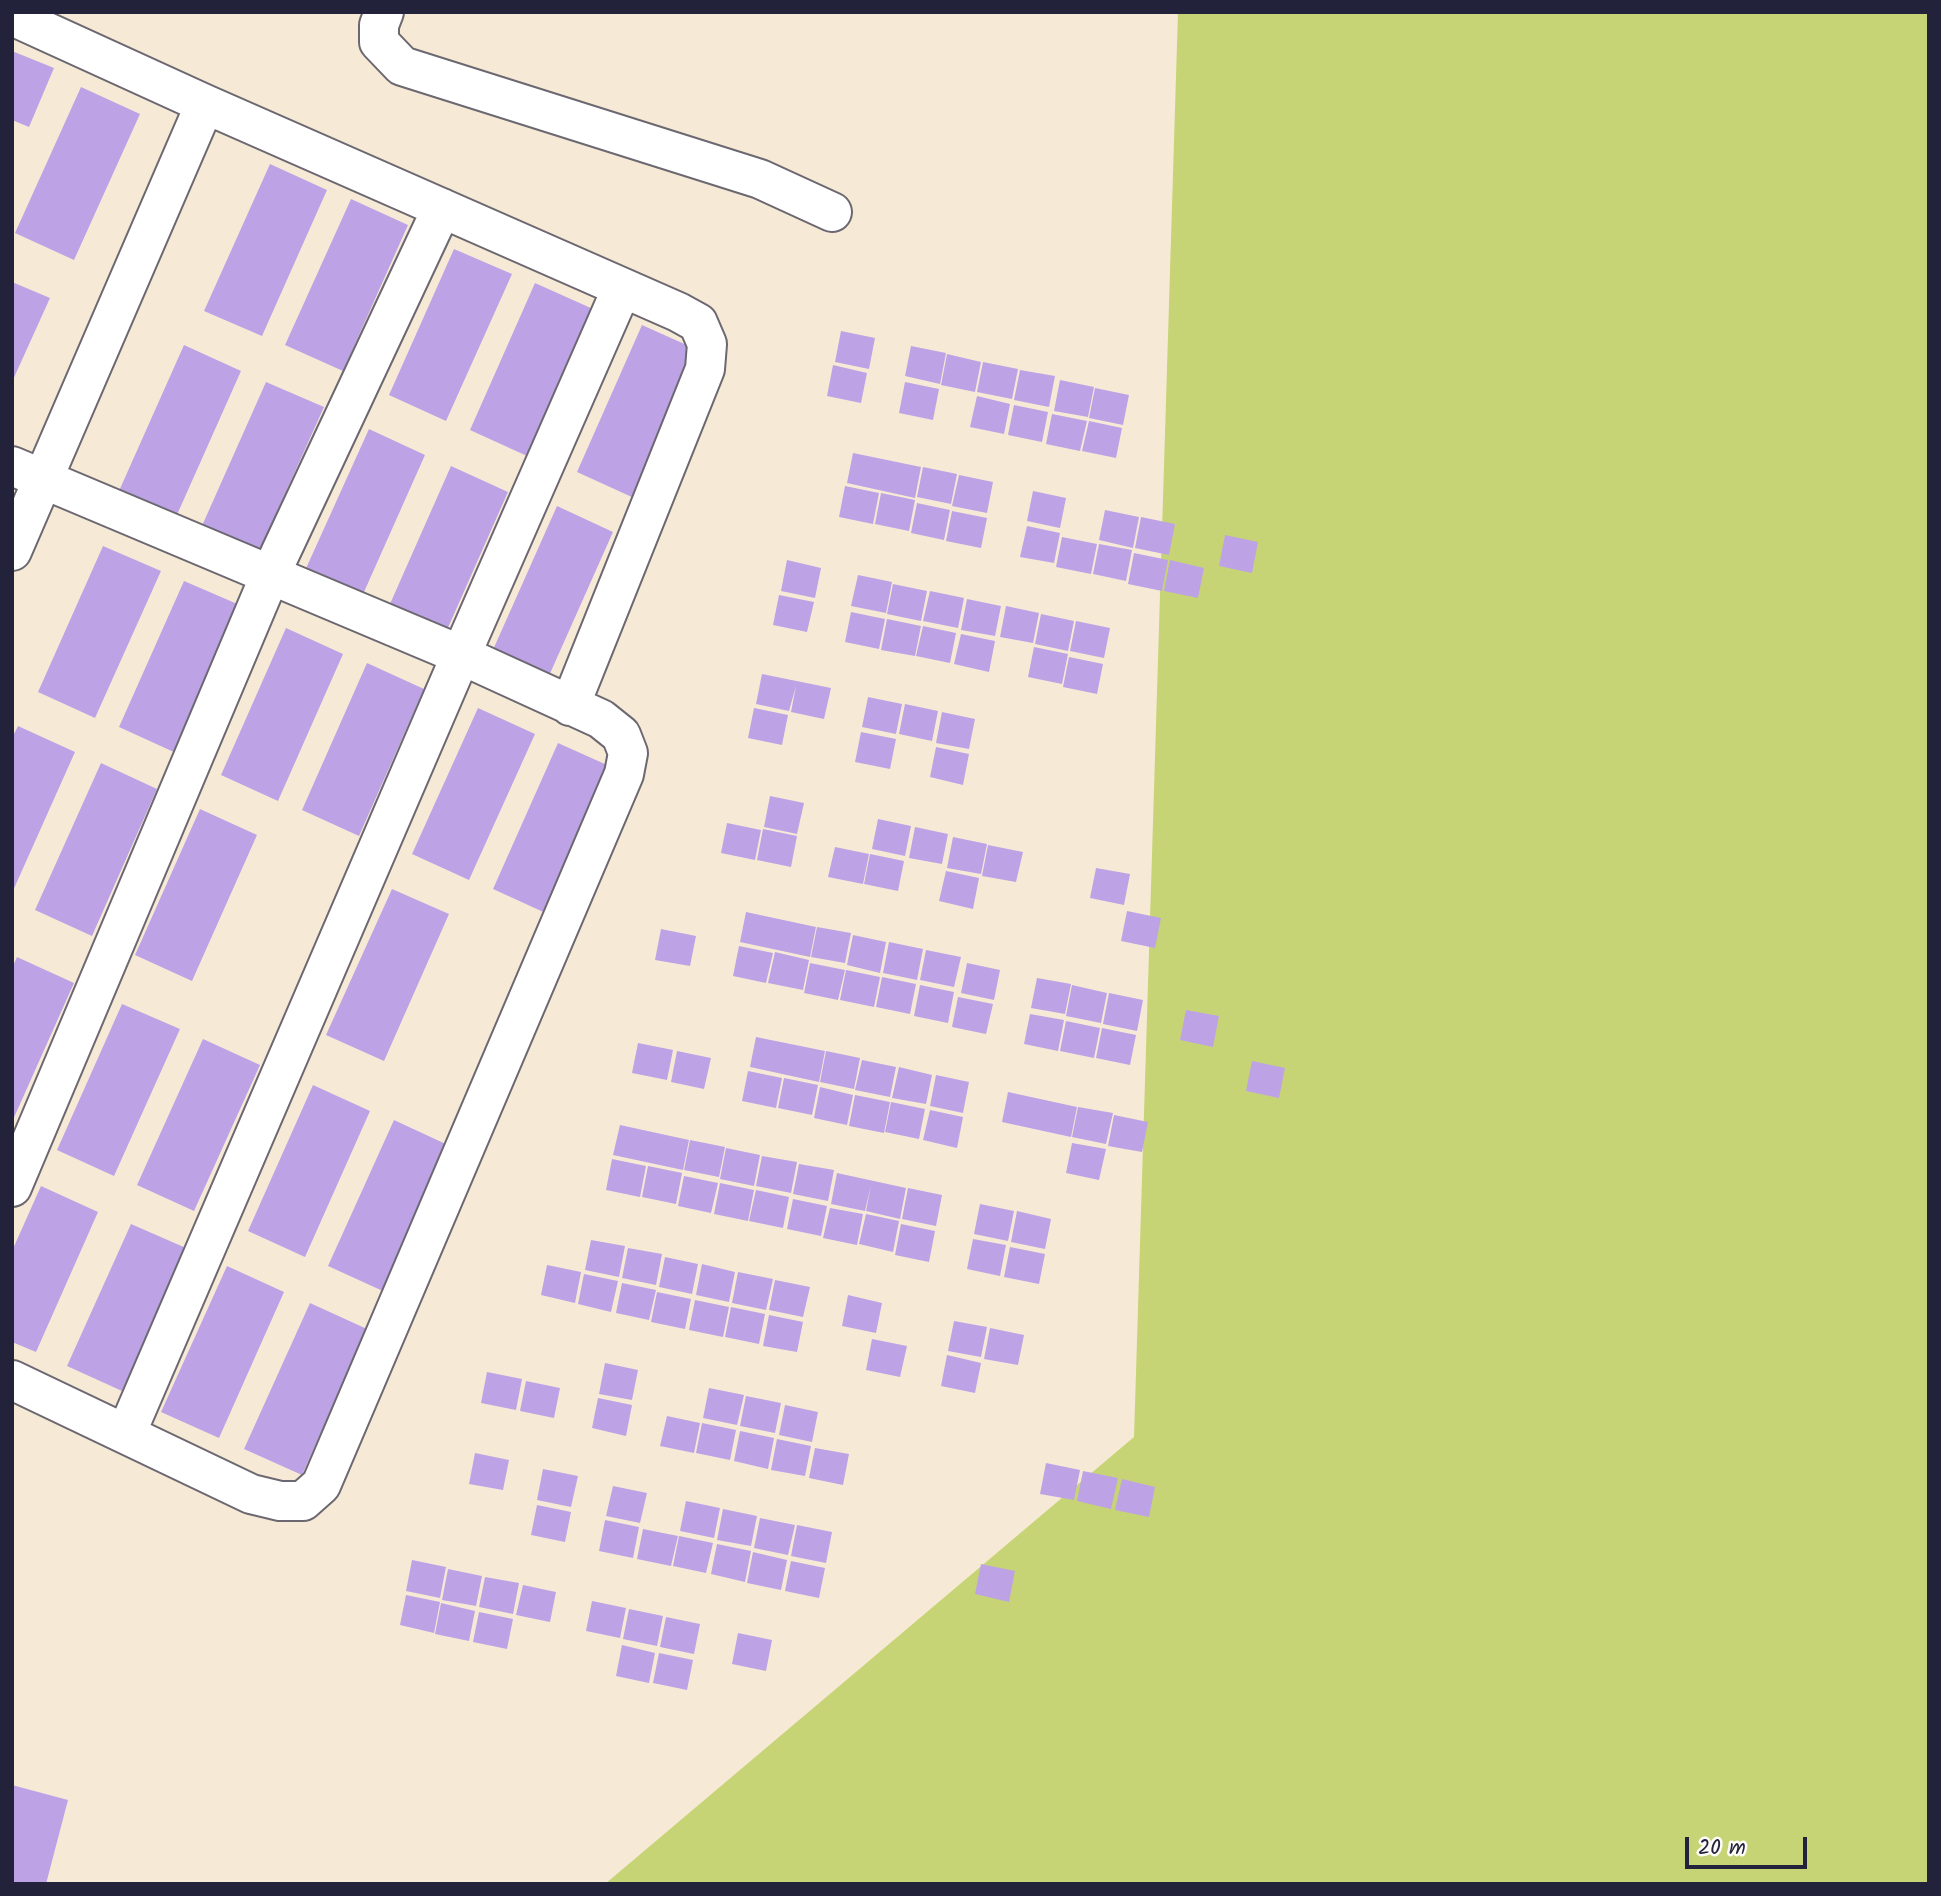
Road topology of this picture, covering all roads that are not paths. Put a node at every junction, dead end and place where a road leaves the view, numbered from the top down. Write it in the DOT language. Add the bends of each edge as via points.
graph roads {
  1 [pos="384,12"];
  2 [pos="12,16"];
  3 [pos="205,104"];
  4 [pos="442,208"];
  5 [pos="832,212"];
  6 [pos="622,288"];
  7 [pos="28,472"];
  8 [pos="12,551"];
  9 [pos="271,573"];
  10 [pos="461,655"];
  11 [pos="570,706"];
  12 [pos="12,1187"];
  13 [pos="12,1380"];
  14 [pos="126,1434"];
  1 -- 5 [label="street" via="379,42 402,66 760,179"];
  2 -- 3 [label="street"];
  3 -- 4 [label="street"];
  3 -- 7 [label="street"];
  4 -- 6 [label="street"];
  4 -- 9 [label="street"];
  6 -- 10 [label="street"];
  6 -- 11 [label="street" via="698,323 707,344 705,369"];
  7 -- 8 [label="street"];
  7 -- 9 [label="street"];
  9 -- 10 [label="street"];
  9 -- 12 [label="street"];
  10 -- 11 [label="street"];
  10 -- 14 [label="street"];
  11 -- 14 [label="street" via="601,719 621,735 628,753 624,774 321,1485 303,1501 251,1494"];
  13 -- 14 [label="street"];
}
